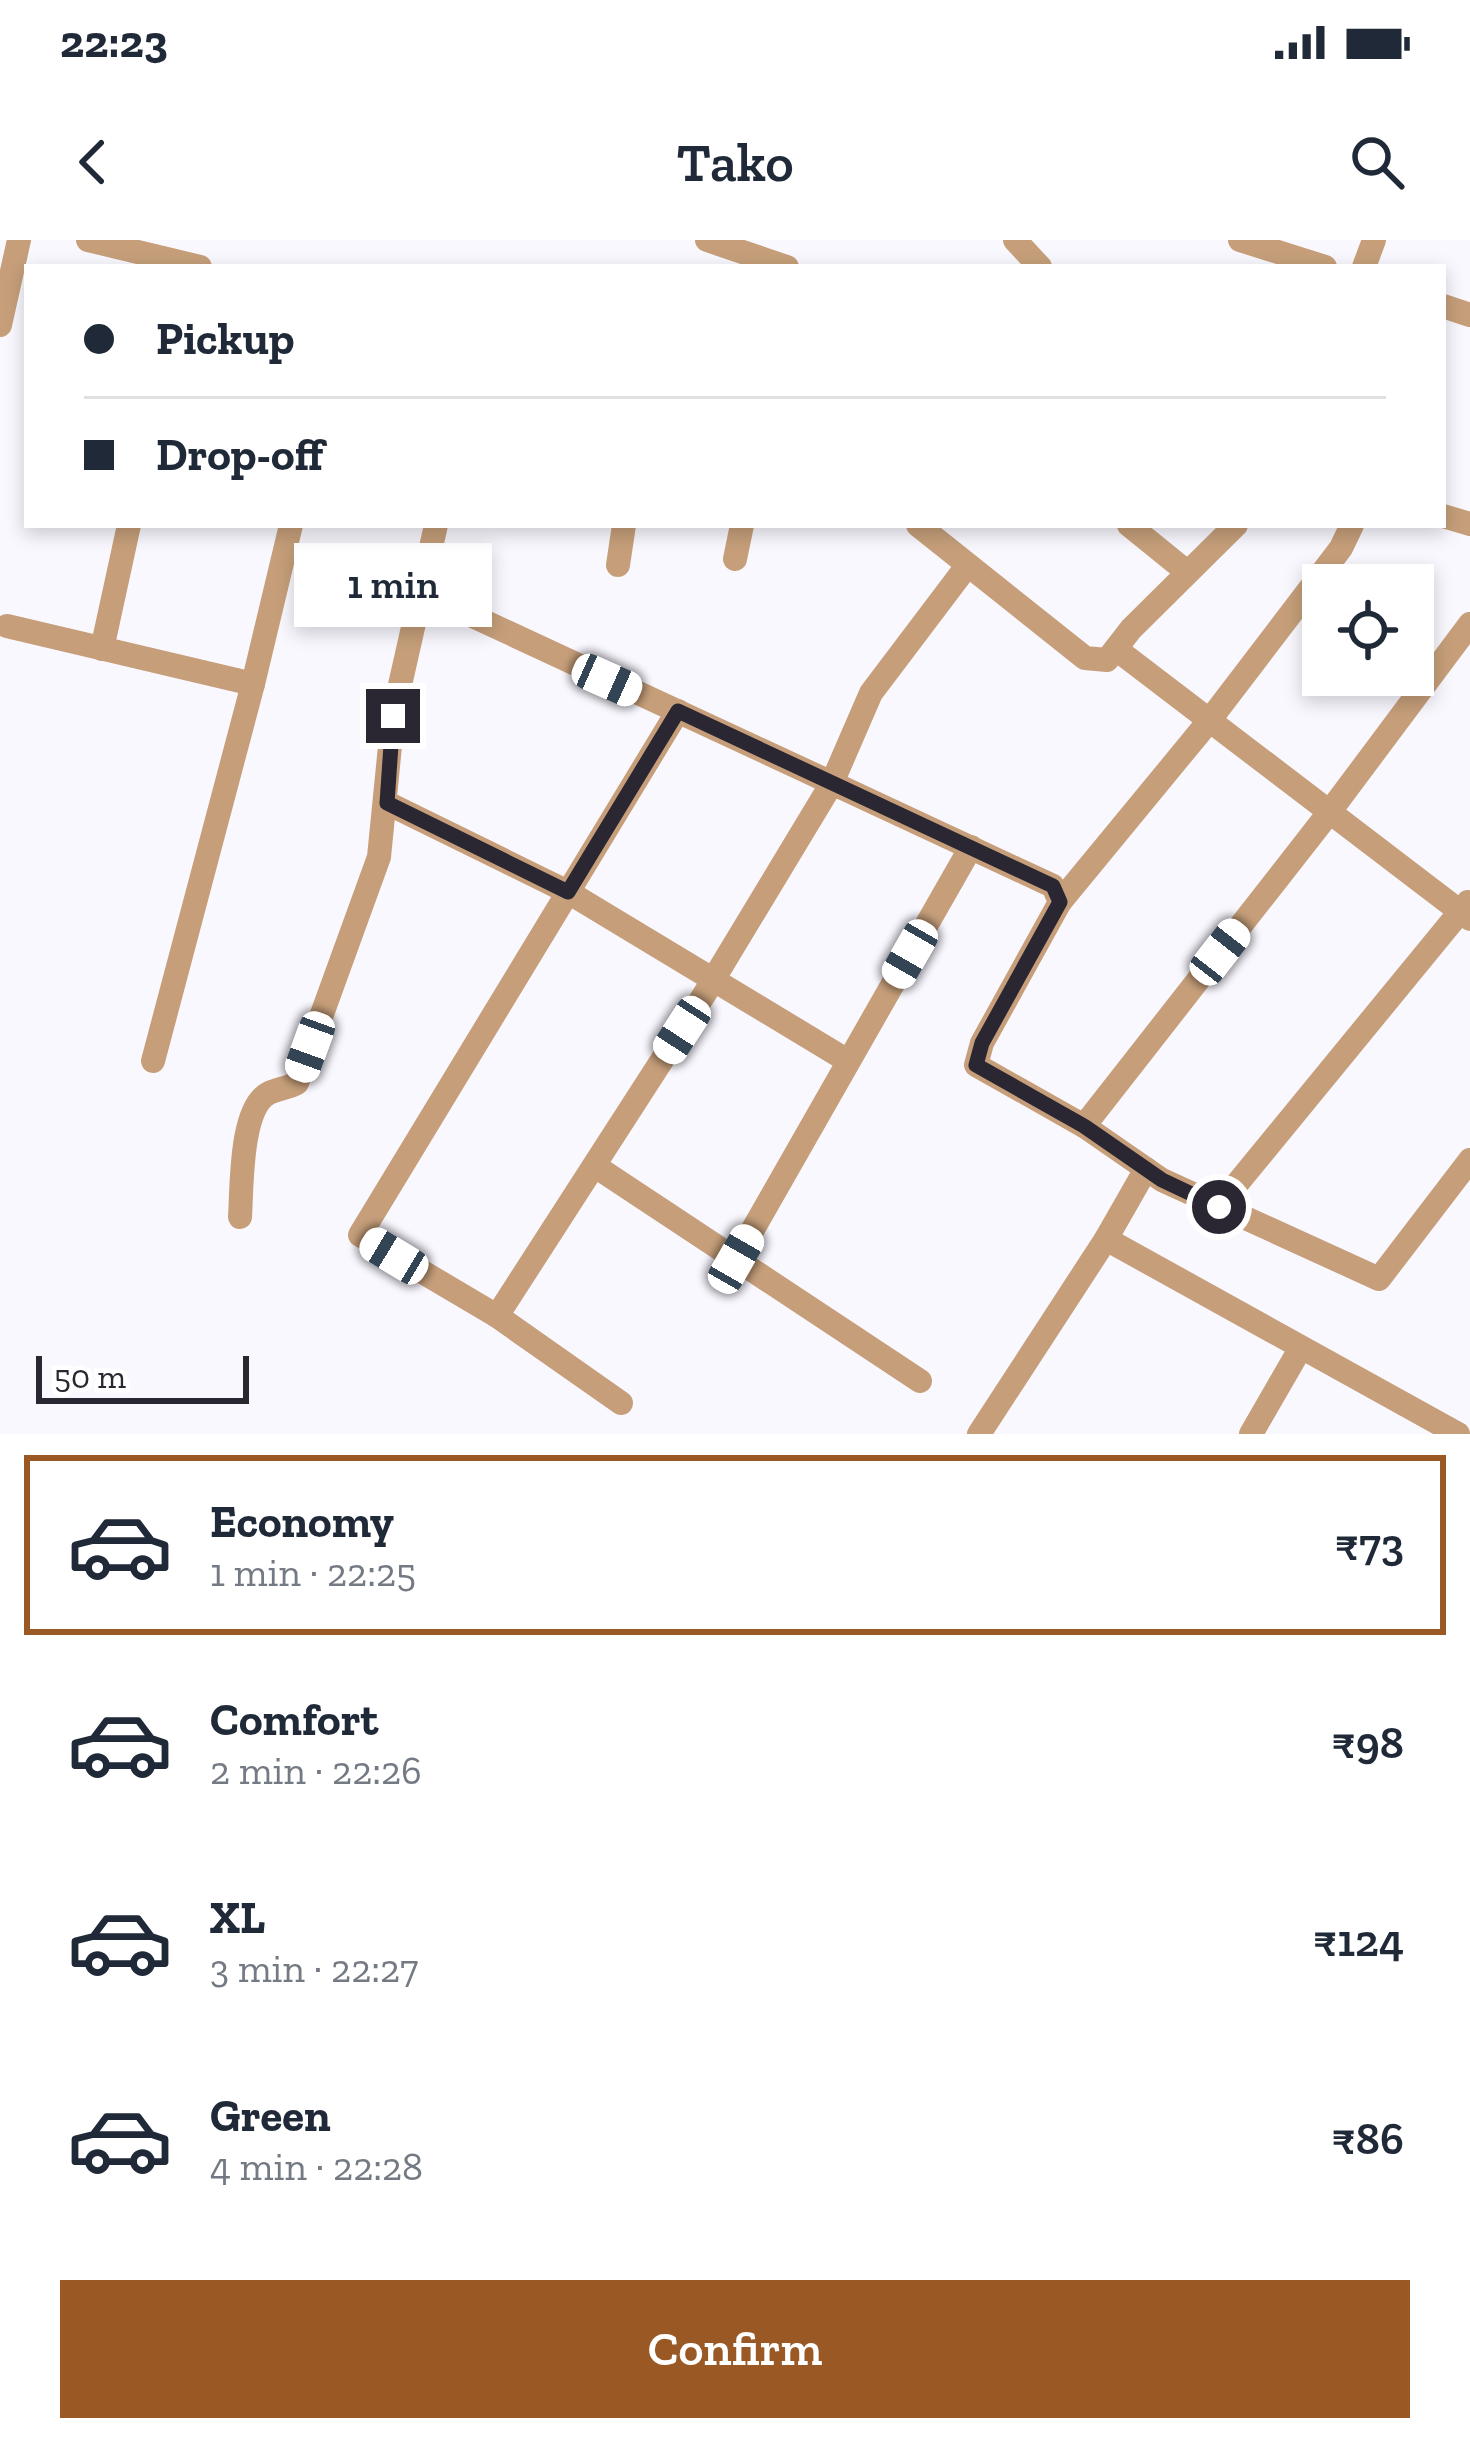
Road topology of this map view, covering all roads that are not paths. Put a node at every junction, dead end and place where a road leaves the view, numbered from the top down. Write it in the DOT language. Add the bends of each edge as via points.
graph roads {
  1 [pos="20,240"];
  2 [pos="88,240"];
  3 [pos="707,240"];
  4 [pos="1015,240"];
  5 [pos="1240,240"];
  6 [pos="181,264"];
  7 [pos="778,264"];
  8 [pos="1037,264"];
  9 [pos="1316,264"];
  10 [pos="0,326"];
  11 [pos="128,528"];
  12 [pos="290,528"];
  13 [pos="435,528"];
  14 [pos="624,528"];
  15 [pos="741,528"];
  16 [pos="922,528"];
  17 [pos="1134,528"];
  18 [pos="1233,528"];
  19 [pos="1351,528"];
  20 [pos="735,560"];
  21 [pos="618,565"];
  22 [pos="968,566"];
  23 [pos="1187,572"];
  24 [pos="421,592"];
  25 [pos="1470,624"];
  26 [pos="7,626"];
  27 [pos="102,649"];
  28 [pos="1116,649"];
  29 [pos="253,684"];
  30 [pos="678,711"];
  31 [pos="1209,721"];
  32 [pos="832,783"];
  33 [pos="387,803"];
  34 [pos="1328,814"];
  35 [pos="971,847"];
  36 [pos="568,892"];
  37 [pos="1060,902"];
  38 [pos="1467,910"];
  39 [pos="713,980"];
  40 [pos="153,1061"];
  41 [pos="848,1061"];
  42 [pos="1084,1126"];
  43 [pos="1470,1160"];
  44 [pos="595,1166"];
  45 [pos="1146,1168"];
  46 [pos="1219,1207"];
  47 [pos="239,1217"];
  48 [pos="1106,1240"];
  49 [pos="736,1259"];
  50 [pos="497,1316"];
  51 [pos="1300,1349"];
  52 [pos="920,1381"];
  53 [pos="621,1402"];
  54 [pos="979,1434"];
  55 [pos="1251,1434"];
  56 [pos="1458,1434"];
  1 -- 10 [label="street"];
  2 -- 6 [label="street"];
  3 -- 7 [label="street"];
  4 -- 8 [label="street"];
  5 -- 9 [label="street"];
  11 -- 27 [label="street"];
  12 -- 29 [label="street"];
  13 -- 24 [label="street"];
  14 -- 21 [label="street"];
  15 -- 20 [label="street"];
  16 -- 22 [label="street"];
  17 -- 23 [label="street"];
  18 -- 23 [label="street"];
  19 -- 31 [label="street"];
  22 -- 28 [label="street" via="1085,658 1107,660"];
  22 -- 32 [label="street" via="871,693"];
  23 -- 28 [label="street"];
  24 -- 30 [label="street"];
  24 -- 33 [label="street" via="393,716"];
  25 -- 34 [label="street"];
  26 -- 27 [label="street"];
  27 -- 29 [label="street"];
  28 -- 31 [label="street"];
  29 -- 40 [label="street"];
  30 -- 32 [label="street"];
  30 -- 36 [label="street"];
  31 -- 34 [label="street"];
  31 -- 37 [label="street"];
  32 -- 35 [label="street"];
  32 -- 39 [label="street"];
  33 -- 36 [label="street"];
  33 -- 47 [label="street" via="379,857 297,1083 270,1091 249,1120"];
  34 -- 38 [label="street"];
  34 -- 42 [label="street"];
  35 -- 37 [label="street" via="1053,886"];
  35 -- 41 [label="street"];
  36 -- 39 [label="street"];
  36 -- 50 [label="street" via="360,1235"];
  37 -- 42 [label="street" via="976,1065"];
  38 -- 46 [label="street"];
  39 -- 41 [label="street"];
  39 -- 44 [label="street"];
  41 -- 49 [label="street"];
  42 -- 45 [label="street"];
  43 -- 46 [label="street" via="1379,1279"];
  44 -- 49 [label="street"];
  44 -- 50 [label="street"];
  45 -- 46 [label="street"];
  45 -- 48 [label="street"];
  48 -- 51 [label="street"];
  48 -- 54 [label="street"];
  49 -- 52 [label="street"];
  50 -- 53 [label="street"];
  51 -- 55 [label="street"];
  51 -- 56 [label="street"];
}
